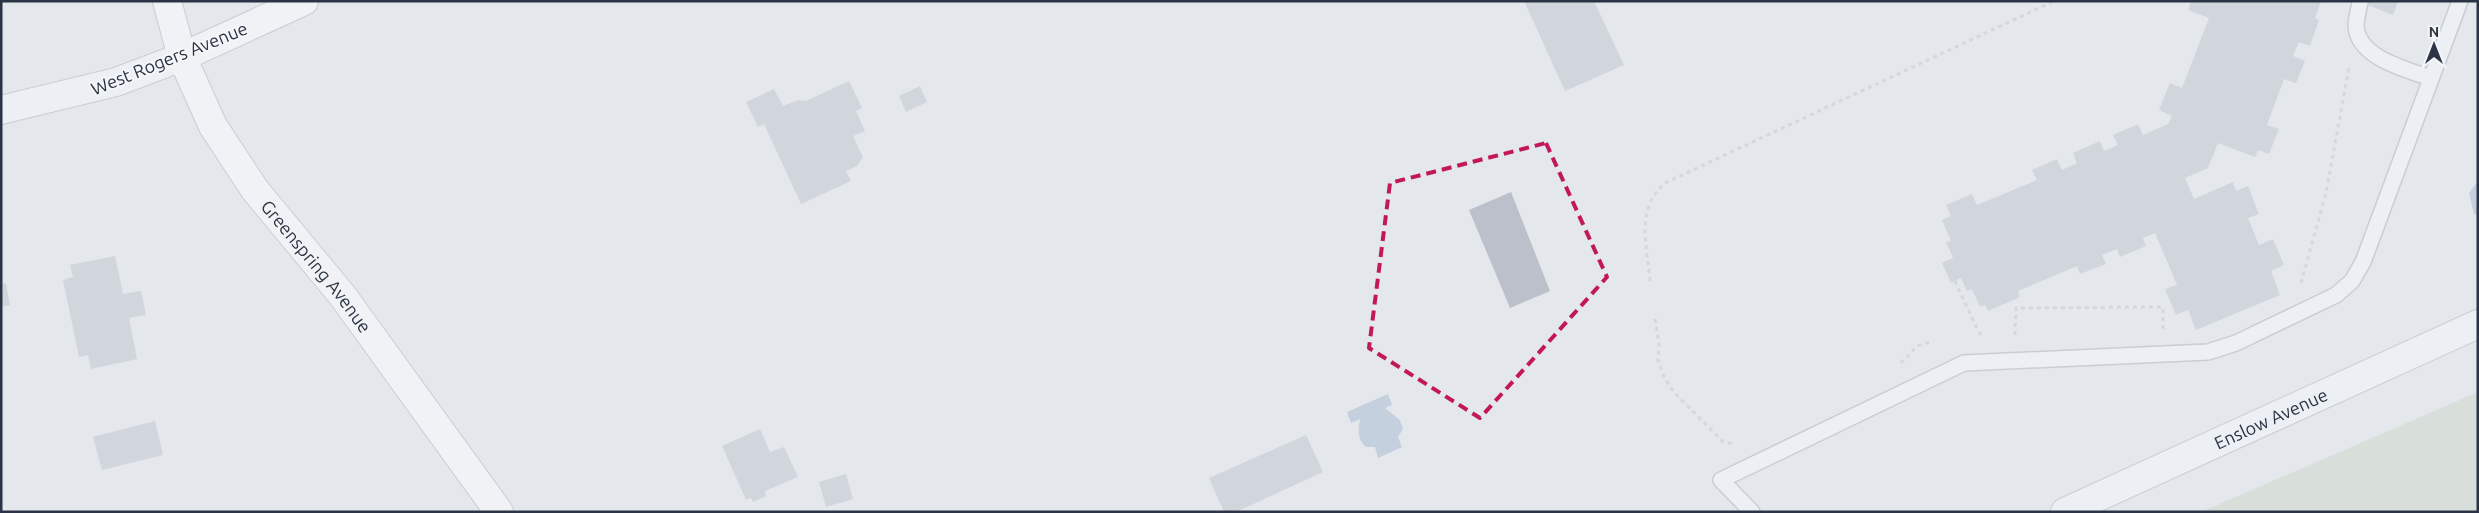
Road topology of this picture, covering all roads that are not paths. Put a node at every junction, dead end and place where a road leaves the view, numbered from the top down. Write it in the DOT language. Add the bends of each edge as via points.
graph roads {
  1 [pos="167,1"];
  2 [pos="304,1"];
  3 [pos="2460,1"];
  4 [pos="2360,2"];
  5 [pos="182,56"];
  6 [pos="2430,78"];
  7 [pos="1,110"];
  8 [pos="2478,324"];
  9 [pos="499,512"];
  10 [pos="1752,512"];
  11 [pos="2065,512"];
  1 -- 5 [label="main road, Greenspring Avenue"];
  2 -- 5 [label="main road, West Rogers Avenue"];
  3 -- 6 [label="lane"];
  4 -- 6 [label="lane" via="2356,27 2364,46 2385,61"];
  5 -- 7 [label="street, West Rogers Avenue" via="116,82"];
  5 -- 9 [label="main road, Greenspring Avenue" via="213,126 255,190 342,294"];
  6 -- 10 [label="lane" via="2363,262 2352,281 2336,294 2236,343 2208,352 1964,363 1722,480"];
  8 -- 11 [label="street, Enslow Avenue"];
}
